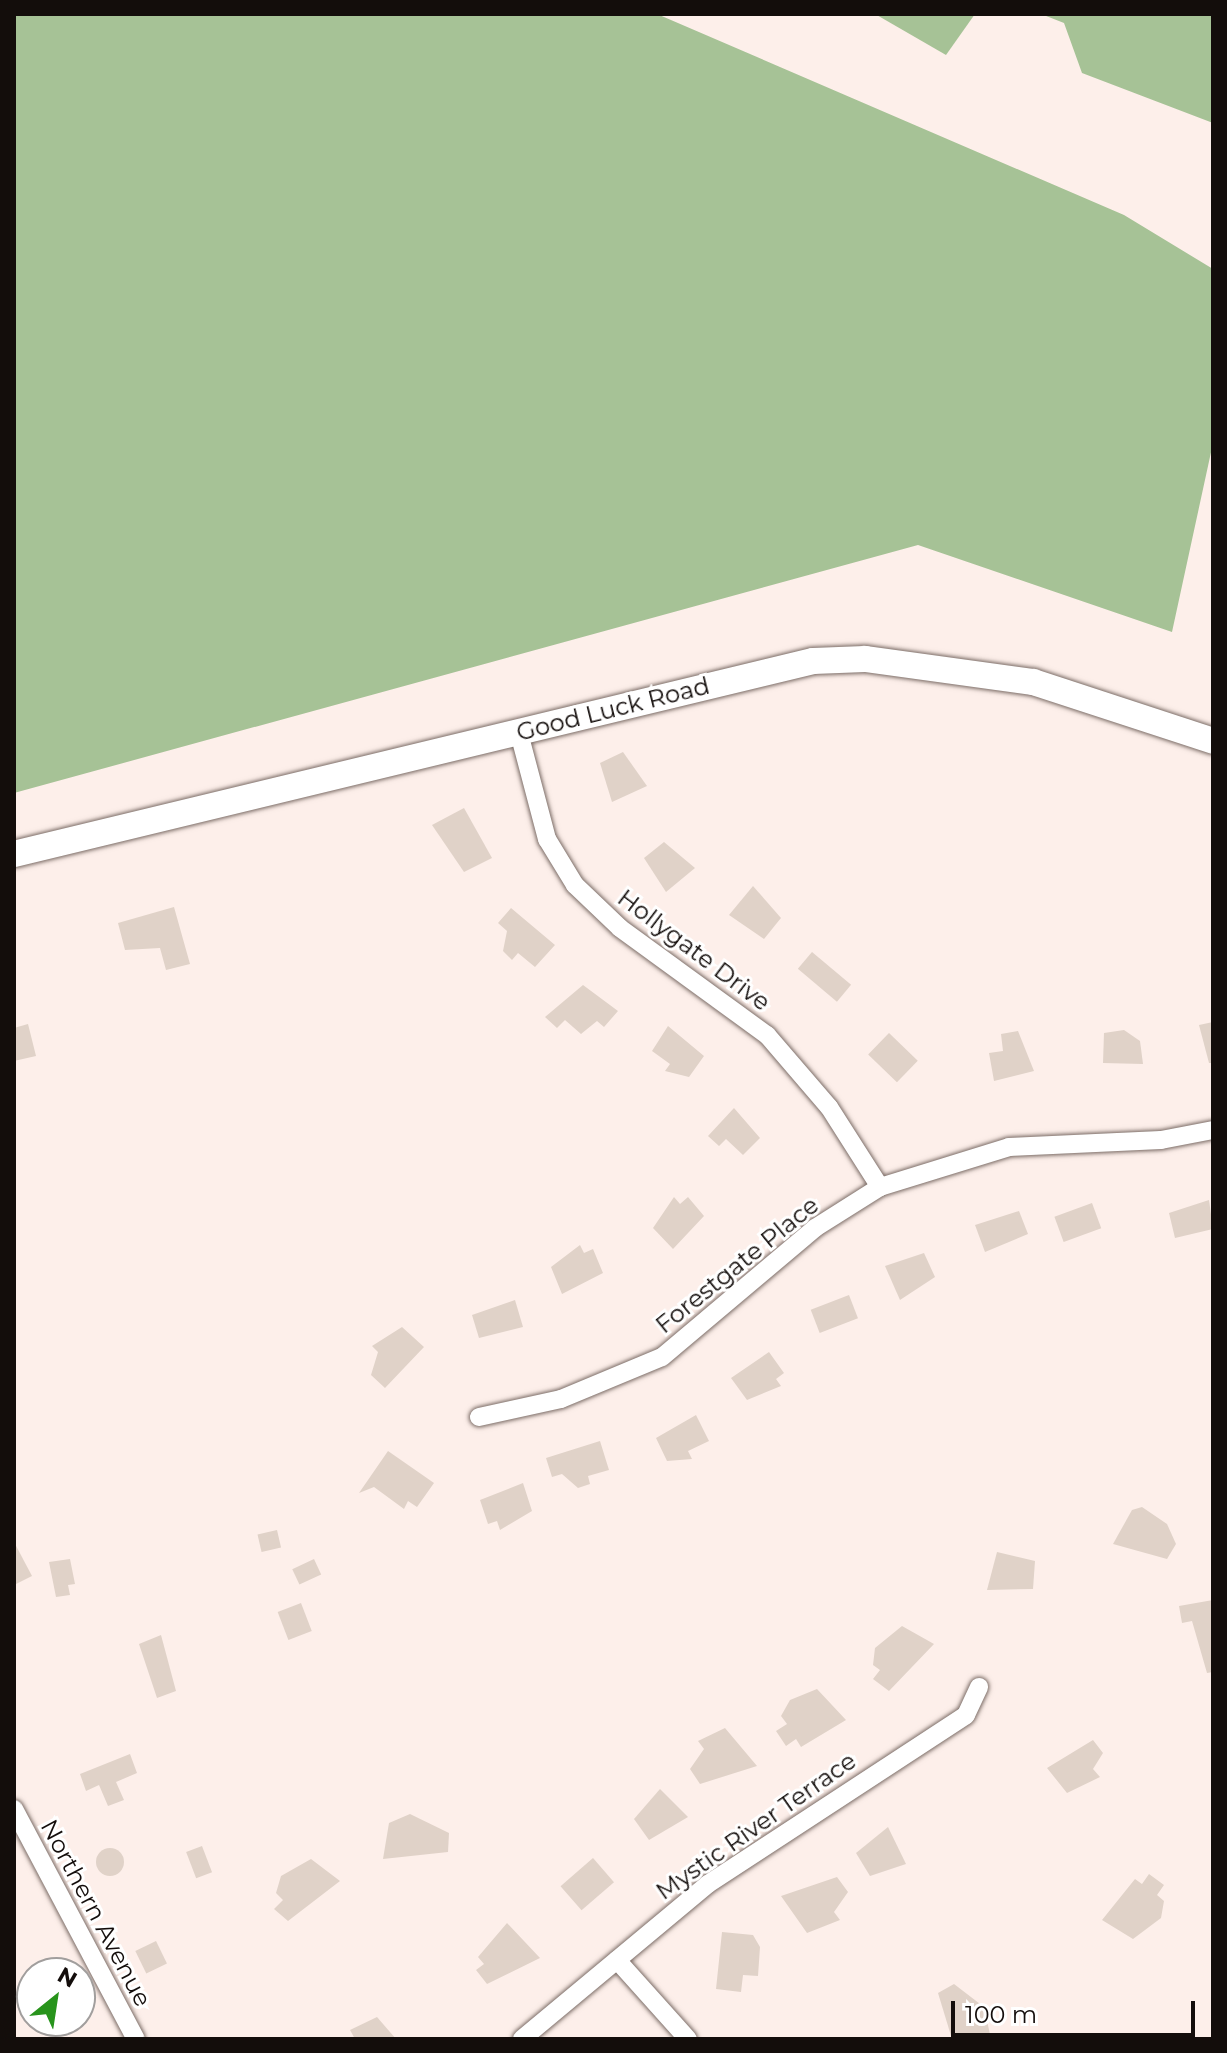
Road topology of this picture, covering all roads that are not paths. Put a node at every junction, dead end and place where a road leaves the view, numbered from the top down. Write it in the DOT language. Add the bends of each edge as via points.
graph roads {
  1 [pos="519,733"];
  2 [pos="1213,741"];
  3 [pos="14,854"];
  4 [pos="1213,1130"];
  5 [pos="880,1187"];
  6 [pos="479,1417"];
  7 [pos="979,1687"];
  8 [pos="14,1809"];
  9 [pos="617,1960"];
  10 [pos="136,2039"];
  11 [pos="522,2039"];
  12 [pos="688,2039"];
  1 -- 2 [label="street, Good Luck Road" via="770,670 865,659 1033,682"];
  1 -- 3 [label="street, Good Luck Road"];
  1 -- 5 [label="street, Hollygate Drive" via="547,839 575,885 620,928 767,1035 829,1107"];
  4 -- 5 [label="street, Forestgate Place" via="1161,1140 1009,1147"];
  5 -- 6 [label="street, Forestgate Place" via="815,1228 662,1357 561,1399"];
  7 -- 9 [label="street, Mystic River Terrace" via="966,1715 786,1829"];
  8 -- 10 [label="street, Northern Avenue"];
  9 -- 11 [label="street, Mystic River Terrace"];
  9 -- 12 [label="street"];
}
